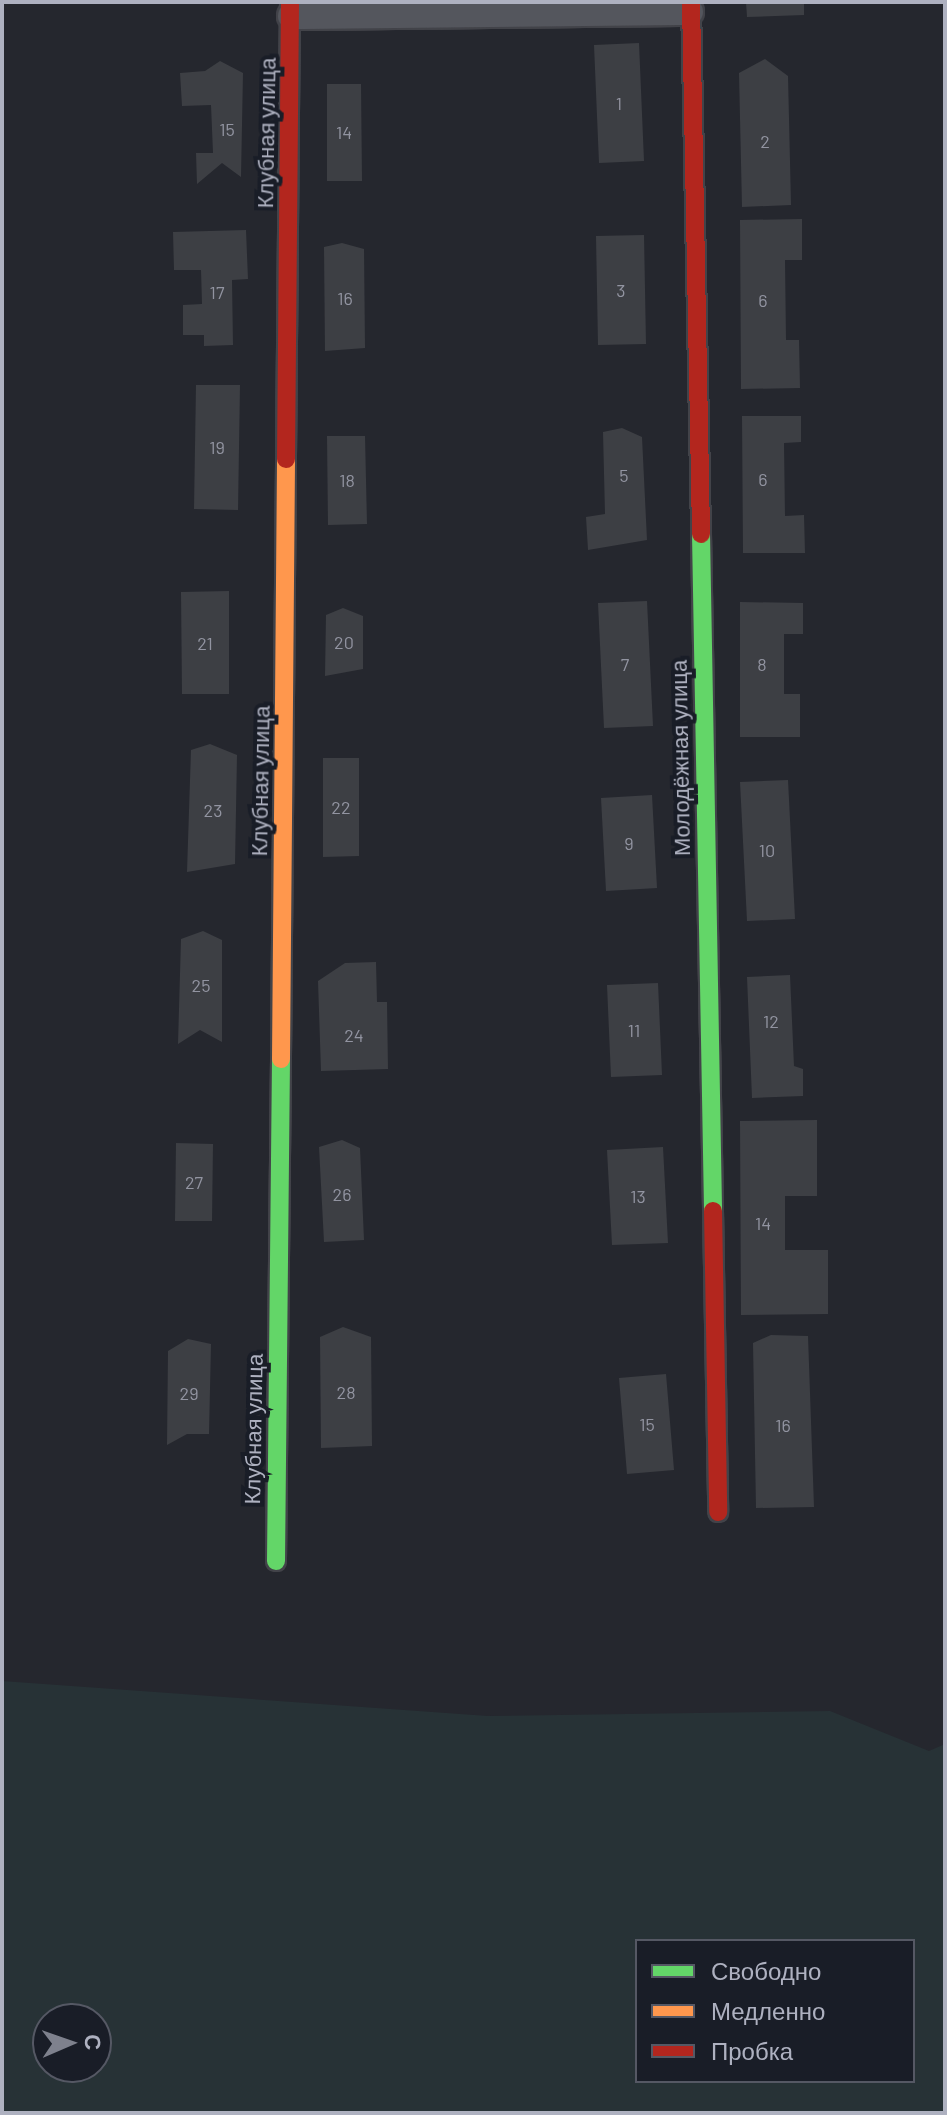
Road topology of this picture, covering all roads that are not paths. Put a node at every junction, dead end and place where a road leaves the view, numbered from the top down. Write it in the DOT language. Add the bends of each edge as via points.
graph roads {
  1 [pos="690,7"];
  2 [pos="291,9"];
  3 [pos="718,1512"];
  4 [pos="276,1561"];
  1 -- 2 [label="street"];
  1 -- 3 [label="street, Молодёжная улица"];
  2 -- 4 [label="street, Клубная улица"];
}
